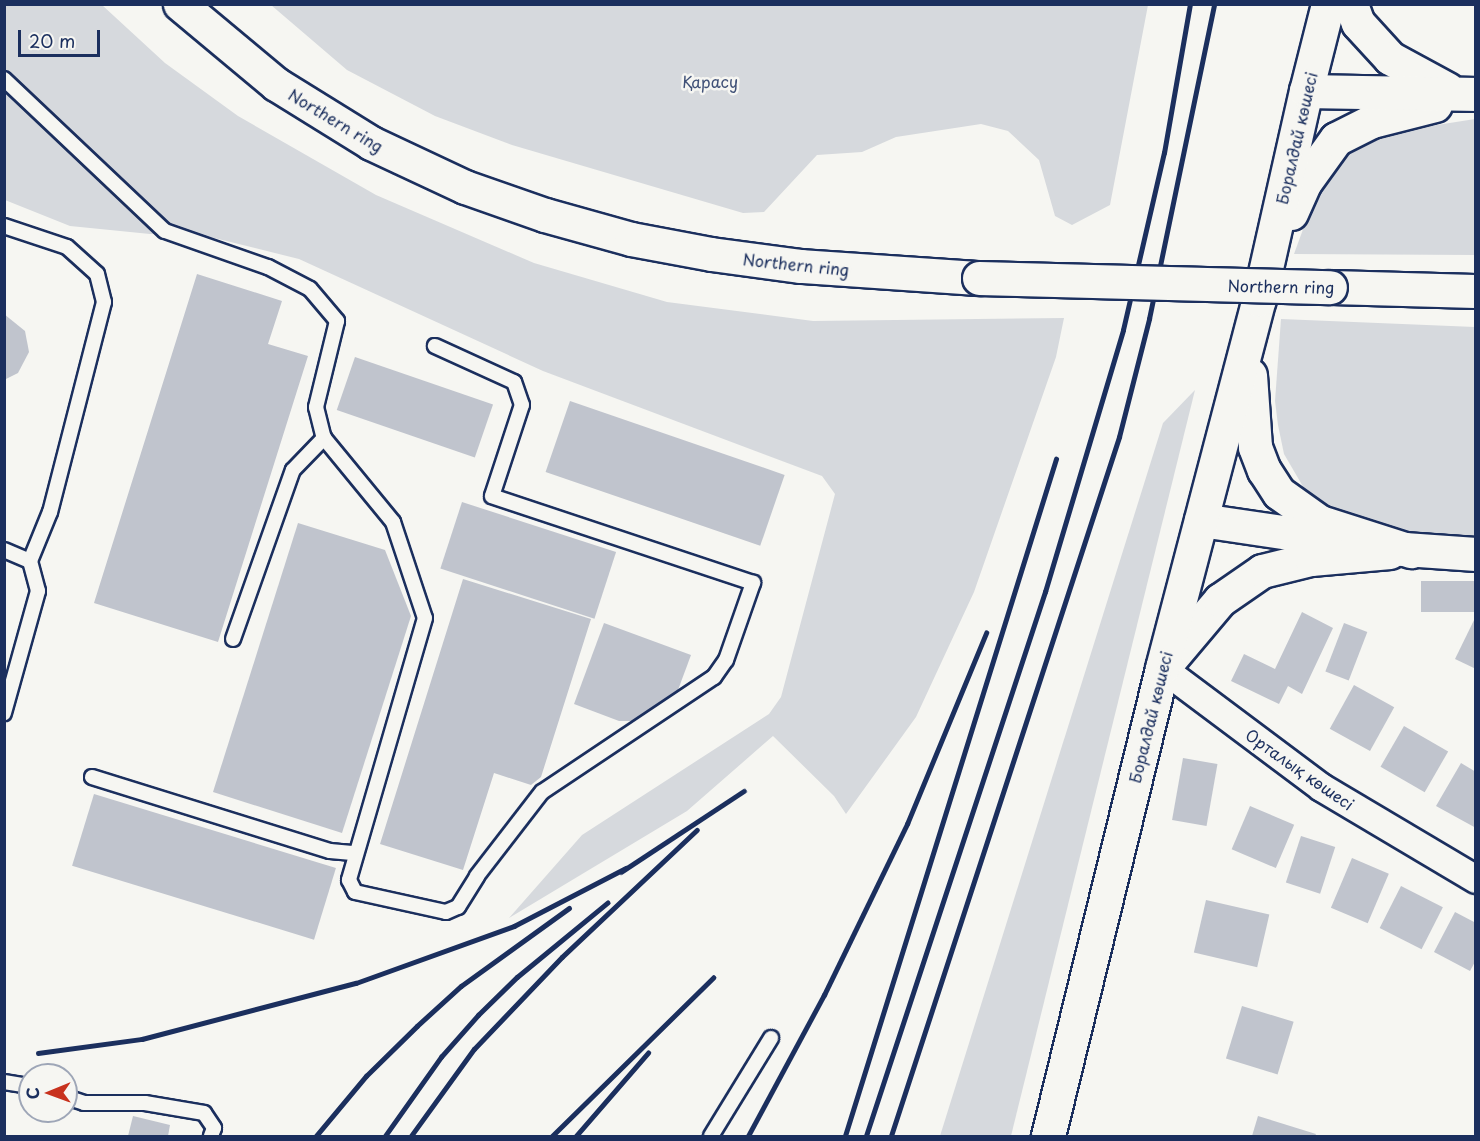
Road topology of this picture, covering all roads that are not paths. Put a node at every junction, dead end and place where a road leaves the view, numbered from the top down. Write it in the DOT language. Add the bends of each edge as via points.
graph roads {
  1 [pos="180,4"];
  2 [pos="1328,4"];
  3 [pos="1351,4"];
  4 [pos="4,79"];
  5 [pos="1306,91"];
  6 [pos="1476,94"];
  7 [pos="4,226"];
  8 [pos="1262,285"];
  9 [pos="1366,287"];
  10 [pos="1476,291"];
  11 [pos="1476,308"];
  12 [pos="435,346"];
  13 [pos="324,438"];
  14 [pos="1201,520"];
  15 [pos="4,549"];
  16 [pos="1411,551"];
  17 [pos="1476,554"];
  18 [pos="30,561"];
  19 [pos="232,639"];
  20 [pos="1162,668"];
  21 [pos="4,713"];
  22 [pos="92,777"];
  23 [pos="355,853"];
  24 [pos="1476,879"];
  25 [pos="771,1038"];
  26 [pos="78,1101"];
  27 [pos="211,1137"];
  28 [pos="711,1137"];
  29 [pos="1048,1137"];
  1 -- 9 [label="main road, Northern ring, bridge" via="276,84 371,143 465,187 631,239 801,266 979,278"];
  2 -- 5 [label="main road, Боралдай көшесі"];
  3 -- 6 [label="main road" via="1358,23 1390,58 1441,87"];
  4 -- 13 [label="lane" via="165,231 268,267 310,289 337,321 316,407"];
  5 -- 6 [label="main road"];
  5 -- 8 [label="main road, Боралдай көшесі"];
  6 -- 8 [label="main road" via="1372,121 1336,139 1305,182"];
  7 -- 18 [label="lane" via="67,247 97,274 105,302 50,512"];
  8 -- 14 [label="main road, Боралдай көшесі"];
  8 -- 16 [label="main road" via="1250,410 1255,447 1264,470 1279,493 1304,514"];
  9 -- 10 [label="main road, Northern ring"];
  9 -- 11 [label="main road"];
  12 -- 23 [label="lane" via="514,382 522,405 492,496 753,583 726,660 714,677 542,792 458,907 446,912 356,892 349,880"];
  13 -- 19 [label="lane" via="293,470"];
  13 -- 23 [label="lane" via="393,522 425,618"];
  14 -- 16 [label="main road"];
  14 -- 20 [label="main road, Боралдай көшесі"];
  15 -- 18 [label="lane"];
  16 -- 17 [label="main road"];
  16 -- 20 [label="main road" via="1311,559 1262,571 1220,600"];
  18 -- 21 [label="lane" via="38,591"];
  20 -- 24 [label="street, Орталық көшесі" via="1321,787"];
  20 -- 29 [label="main road, Боралдай көшесі"];
  22 -- 23 [label="lane" via="330,851"];
  25 -- 28 [label="lane"];
  26 -- 27 [label="lane" via="145,1103 204,1113 214,1128"];
}
